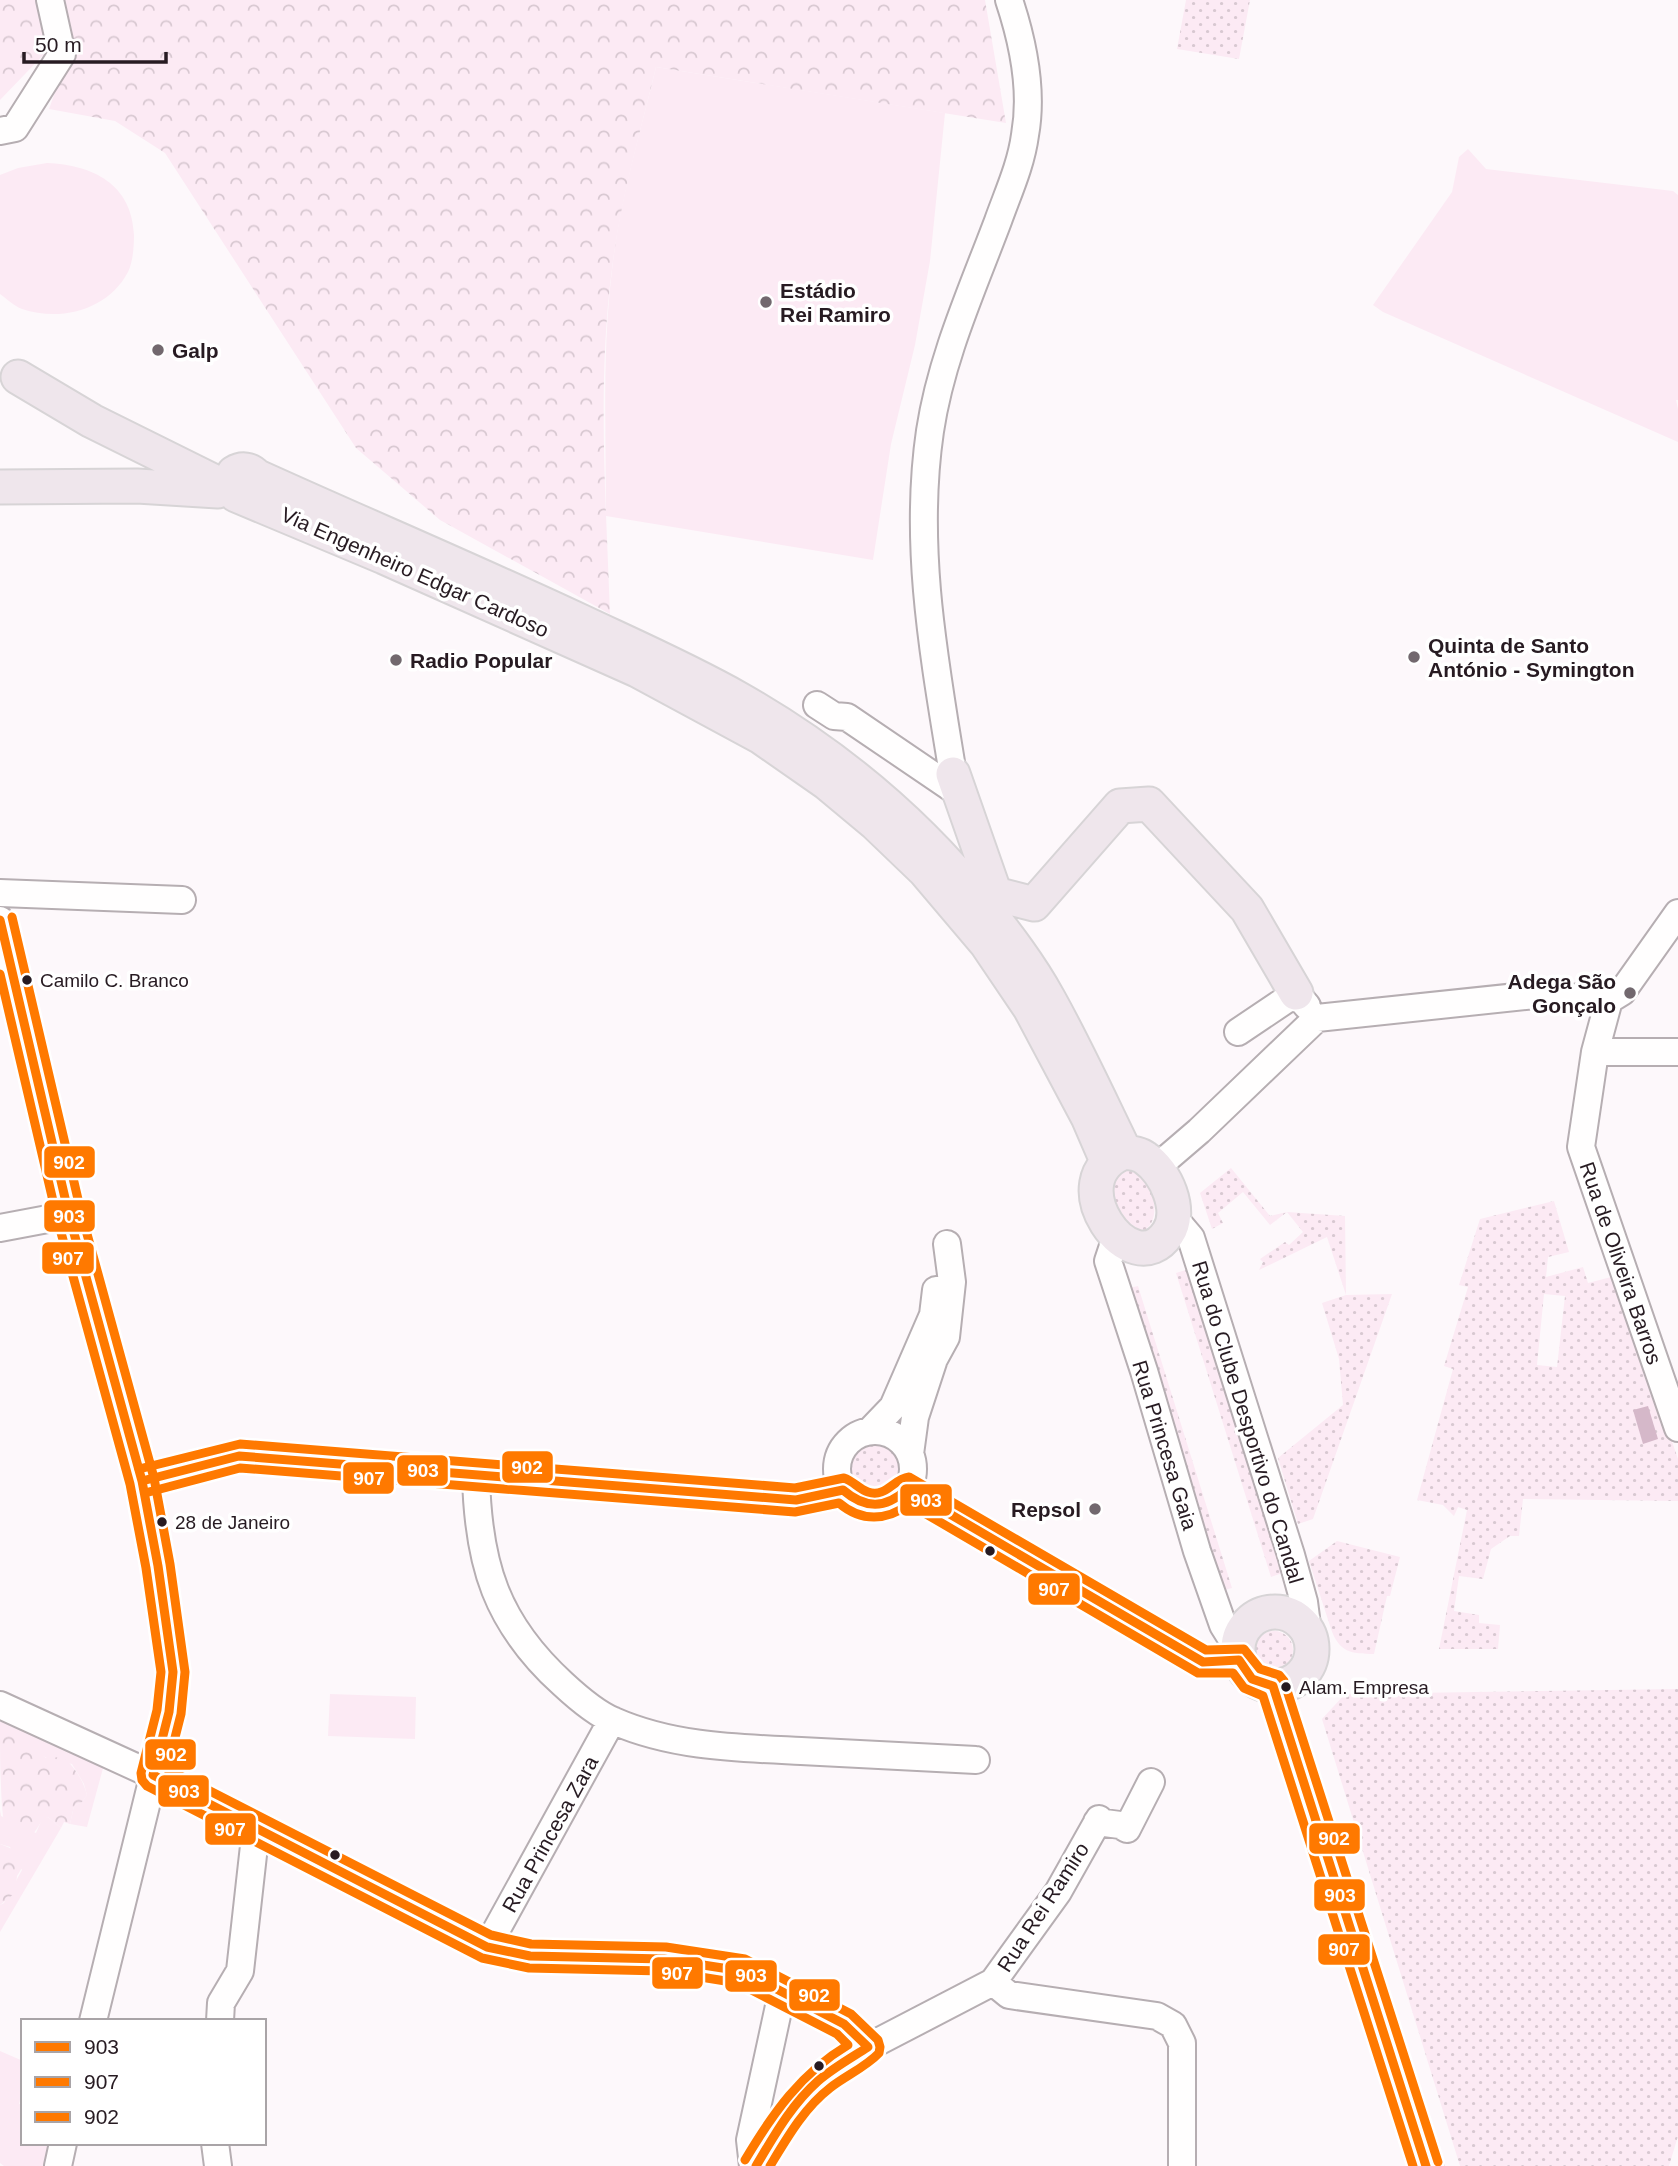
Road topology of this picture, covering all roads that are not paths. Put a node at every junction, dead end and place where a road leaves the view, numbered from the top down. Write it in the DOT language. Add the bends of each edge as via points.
graph roads {
  1 [pos="50,0"];
  2 [pos="1009,0"];
  3 [pos="7,130"];
  4 [pos="18,377"];
  5 [pos="0,487"];
  6 [pos="245,488"];
  7 [pos="608,646"];
  8 [pos="817,705"];
  9 [pos="955,789"];
  10 [pos="0,893"];
  11 [pos="182,900"];
  12 [pos="1678,913"];
  13 [pos="0,920"];
  14 [pos="4,956"];
  15 [pos="1296,993"];
  16 [pos="1609,1000"];
  17 [pos="1317,1018"];
  18 [pos="1238,1032"];
  19 [pos="1595,1052"];
  20 [pos="1678,1052"];
  21 [pos="1116,1156"];
  22 [pos="1157,1167"];
  23 [pos="69,1216"];
  24 [pos="1174,1218"];
  25 [pos="0,1228"];
  26 [pos="1115,1237"];
  27 [pos="1678,1428"];
  28 [pos="870,1431"];
  29 [pos="910,1454"];
  30 [pos="476,1476"];
  31 [pos="142,1481"];
  32 [pos="907,1489"];
  33 [pos="843,1490"];
  34 [pos="1308,1633"];
  35 [pos="1238,1654"];
  36 [pos="1273,1686"];
  37 [pos="0,1705"];
  38 [pos="612,1720"];
  39 [pos="976,1760"];
  40 [pos="153,1775"];
  41 [pos="1151,1782"];
  42 [pos="256,1828"];
  43 [pos="487,1947"];
  44 [pos="993,1983"];
  45 [pos="779,2006"];
  46 [pos="221,2012"];
  47 [pos="93,2019"];
  48 [pos="868,2047"];
  49 [pos="63,2145"];
  50 [pos="215,2145"];
  51 [pos="58,2166"];
  52 [pos="218,2166"];
  53 [pos="754,2166"];
  54 [pos="1182,2166"];
  55 [pos="1426,2166"];
  1 -- 3 [label="street" via="62,54"];
  2 -- 9 [label="street" via="1024,68 1026,135 947,359 931,427 923,498 928,603"];
  4 -- 6 [label="main road, Via Engenheiro Edgar Cardoso" via="92,421"];
  5 -- 6 [label="main road"];
  6 -- 7 [label="main road, Via Engenheiro Edgar Cardoso" via="384,556"];
  6 -- 7 [label="main road, Via Engenheiro Edgar Cardoso" via="312,502 493,580"];
  7 -- 21 [label="main road, Via Engenheiro Edgar Cardoso" via="786,754 902,848 1039,1002 1088,1117"];
  8 -- 9 [label="street" via="834,716 847,717"];
  9 -- 15 [label="main road" via="995,894 1034,904 1120,806 1149,804 1247,909"];
  10 -- 11 [label="street"];
  12 -- 16 [label="street" via="1622,992"];
  13 -- 14 [label="street"];
  14 -- 23 [label="street"];
  15 -- 17 [label="street"];
  15 -- 18 [label="street"];
  16 -- 17 [label="street" via="1535,995"];
  16 -- 19 [label="street, Rua de Oliveira Barros"];
  17 -- 22 [label="street"];
  19 -- 20 [label="street"];
  19 -- 27 [label="street, Rua de Oliveira Barros" via="1581,1147"];
  21 -- 22 [label="main road" via="1143,1156"];
  21 -- 26 [label="main road" via="1098,1177 1096,1191 1101,1214"];
  22 -- 24 [label="main road" via="1168,1187"];
  23 -- 25 [label="street"];
  23 -- 31 [label="street"];
  24 -- 26 [label="main road" via="1169,1232 1152,1248 1142,1250"];
  24 -- 34 [label="street, Rua do Clube Desportivo do Candal" via="1191,1238 1291,1555"];
  26 -- 35 [label="street, Rua Princesa Gaia" via="1108,1261 1197,1551"];
  28 -- 29 [label="street" via="894,1436"];
  28 -- 29 [label="street" via="893,1407 933,1315 947,1244 952,1282 946,1337 915,1417"];
  28 -- 33 [label="street" via="847,1443 840,1453 838,1479"];
  29 -- 32 [label="street" via="912,1478"];
  30 -- 31 [label="street" via="239,1456"];
  30 -- 33 [label="street" via="796,1500"];
  30 -- 38 [label="street" via="477,1521 487,1573 514,1630 540,1663"];
  31 -- 40 [label="street" via="173,1672 169,1712"];
  32 -- 33 [label="street" via="899,1499 876,1507 864,1506"];
  32 -- 35 [label="street" via="1203,1662"];
  34 -- 35 [label="main road" via="1293,1617 1261,1615 1245,1628"];
  34 -- 36 [label="main road" via="1312,1655 1303,1676"];
  35 -- 36 [label="main road" via="1252,1679"];
  36 -- 55 [label="main road"];
  37 -- 40 [label="street"];
  38 -- 39 [label="street" via="699,1745"];
  38 -- 43 [label="street, Rua Princesa Zara"];
  40 -- 42 [label="street"];
  40 -- 47 [label="street"];
  41 -- 44 [label="street, Rua Rei Ramiro" via="1127,1829 1098,1821 1058,1892"];
  42 -- 43 [label="street"];
  42 -- 46 [label="street" via="240,1971"];
  43 -- 48 [label="street" via="530,1956 664,1959 742,1971 844,2024"];
  44 -- 48 [label="street, Rua Rei Ramiro"];
  44 -- 54 [label="street" via="1009,1996 1157,2016 1173,2025 1182,2043"];
  45 -- 53 [label="street" via="750,2140"];
  48 -- 53 [label="street, Rua Rei Ramiro" via="829,2071 804,2094"];
  49 -- 51 [label="street"];
  50 -- 52 [label="street"];
}
